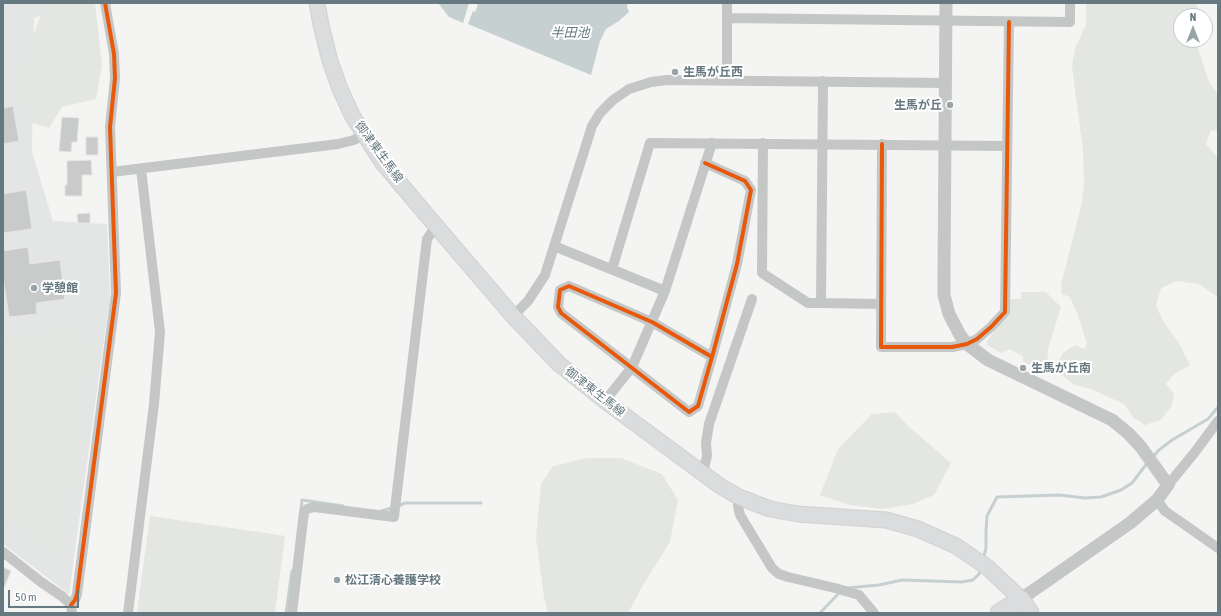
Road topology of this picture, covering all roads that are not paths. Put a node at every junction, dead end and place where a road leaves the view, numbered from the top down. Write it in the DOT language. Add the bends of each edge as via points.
graph roads {
  1 [pos="105,3"];
  2 [pos="317,3"];
  3 [pos="727,3"];
  4 [pos="946,3"];
  5 [pos="1070,3"];
  6 [pos="726,18"];
  7 [pos="946,21"];
  8 [pos="1009,22"];
  9 [pos="727,80"];
  10 [pos="823,81"];
  11 [pos="945,83"];
  12 [pos="364,134"];
  13 [pos="712,143"];
  14 [pos="763,143"];
  15 [pos="823,144"];
  16 [pos="882,144"];
  17 [pos="944,145"];
  18 [pos="1007,146"];
  19 [pos="705,163"];
  20 [pos="141,169"];
  21 [pos="112,172"];
  22 [pos="436,226"];
  23 [pos="554,246"];
  24 [pos="612,268"];
  25 [pos="665,291"];
  26 [pos="752,299"];
  27 [pos="821,303"];
  28 [pos="881,304"];
  29 [pos="513,316"];
  30 [pos="652,322"];
  31 [pos="967,344"];
  32 [pos="712,357"];
  33 [pos="632,367"];
  34 [pos="605,402"];
  35 [pos="1218,421"];
  36 [pos="703,472"];
  37 [pos="1168,485"];
  38 [pos="739,497"];
  39 [pos="1157,500"];
  40 [pos="1218,548"];
  41 [pos="3,552"];
  42 [pos="1025,606"];
  43 [pos="72,609"];
  44 [pos="128,613"];
  45 [pos="292,613"];
  46 [pos="874,613"];
  47 [pos="998,613"];
  1 -- 21 [label="street" via="114,54 115,78 110,127"];
  2 -- 12 [label="main road, 御津東生馬線" via="330,61 349,108"];
  3 -- 6 [label="street"];
  4 -- 7 [label="street"];
  5 -- 8 [label="street" via="1070,22"];
  6 -- 7 [label="street"];
  6 -- 9 [label="street"];
  7 -- 8 [label="street"];
  7 -- 11 [label="street"];
  8 -- 18 [label="street"];
  9 -- 10 [label="street"];
  9 -- 23 [label="street" via="651,82 629,89 613,100 592,126"];
  10 -- 11 [label="street"];
  10 -- 15 [label="street"];
  11 -- 17 [label="street"];
  12 -- 20 [label="street" via="354,140 338,144"];
  12 -- 22 [label="main road, 御津東生馬線" via="382,162"];
  13 -- 14 [label="street"];
  13 -- 19 [label="street"];
  13 -- 24 [label="street" via="650,142"];
  14 -- 15 [label="street"];
  14 -- 27 [label="street" via="762,273 808,303"];
  15 -- 16 [label="street"];
  15 -- 27 [label="street"];
  16 -- 17 [label="street"];
  16 -- 28 [label="street"];
  17 -- 18 [label="street"];
  17 -- 31 [label="street" via="944,295 949,314"];
  18 -- 31 [label="street" via="1005,312 977,340"];
  19 -- 25 [label="street"];
  19 -- 32 [label="street" via="745,181 751,190 737,264"];
  20 -- 21 [label="street"];
  20 -- 44 [label="street" via="160,332 154,404"];
  21 -- 43 [label="street" via="116,293 77,594"];
  22 -- 29 [label="main road, 御津東生馬線"];
  22 -- 45 [label="street" via="427,239 394,517 307,508 304,512"];
  23 -- 24 [label="street"];
  23 -- 29 [label="street" via="546,275 528,301"];
  24 -- 25 [label="street"];
  25 -- 30 [label="street"];
  26 -- 36 [label="street" via="709,424"];
  27 -- 28 [label="street"];
  28 -- 31 [label="street" via="881,347 952,347"];
  29 -- 34 [label="main road, 御津東生馬線" via="559,364"];
  30 -- 32 [label="street"];
  30 -- 33 [label="street"];
  30 -- 33 [label="street" via="569,286 560,290 558,307 561,313"];
  31 -- 37 [label="street" via="988,360 1112,420 1141,447"];
  32 -- 33 [label="street" via="698,406 689,412"];
  33 -- 34 [label="street"];
  34 -- 36 [label="main road, 御津東生馬線"];
  35 -- 37 [label="street"];
  36 -- 38 [label="main road, 御津東生馬線"];
  37 -- 39 [label="street"];
  38 -- 42 [label="main road, 御津東生馬線" via="770,509 798,514 886,520 918,529 956,546 981,563"];
  38 -- 46 [label="street" via="740,515 772,568 788,578 859,595"];
  39 -- 40 [label="street" via="1165,511"];
  39 -- 42 [label="street"];
  41 -- 43 [label="street" via="63,597"];
  42 -- 47 [label="main road"];
}
